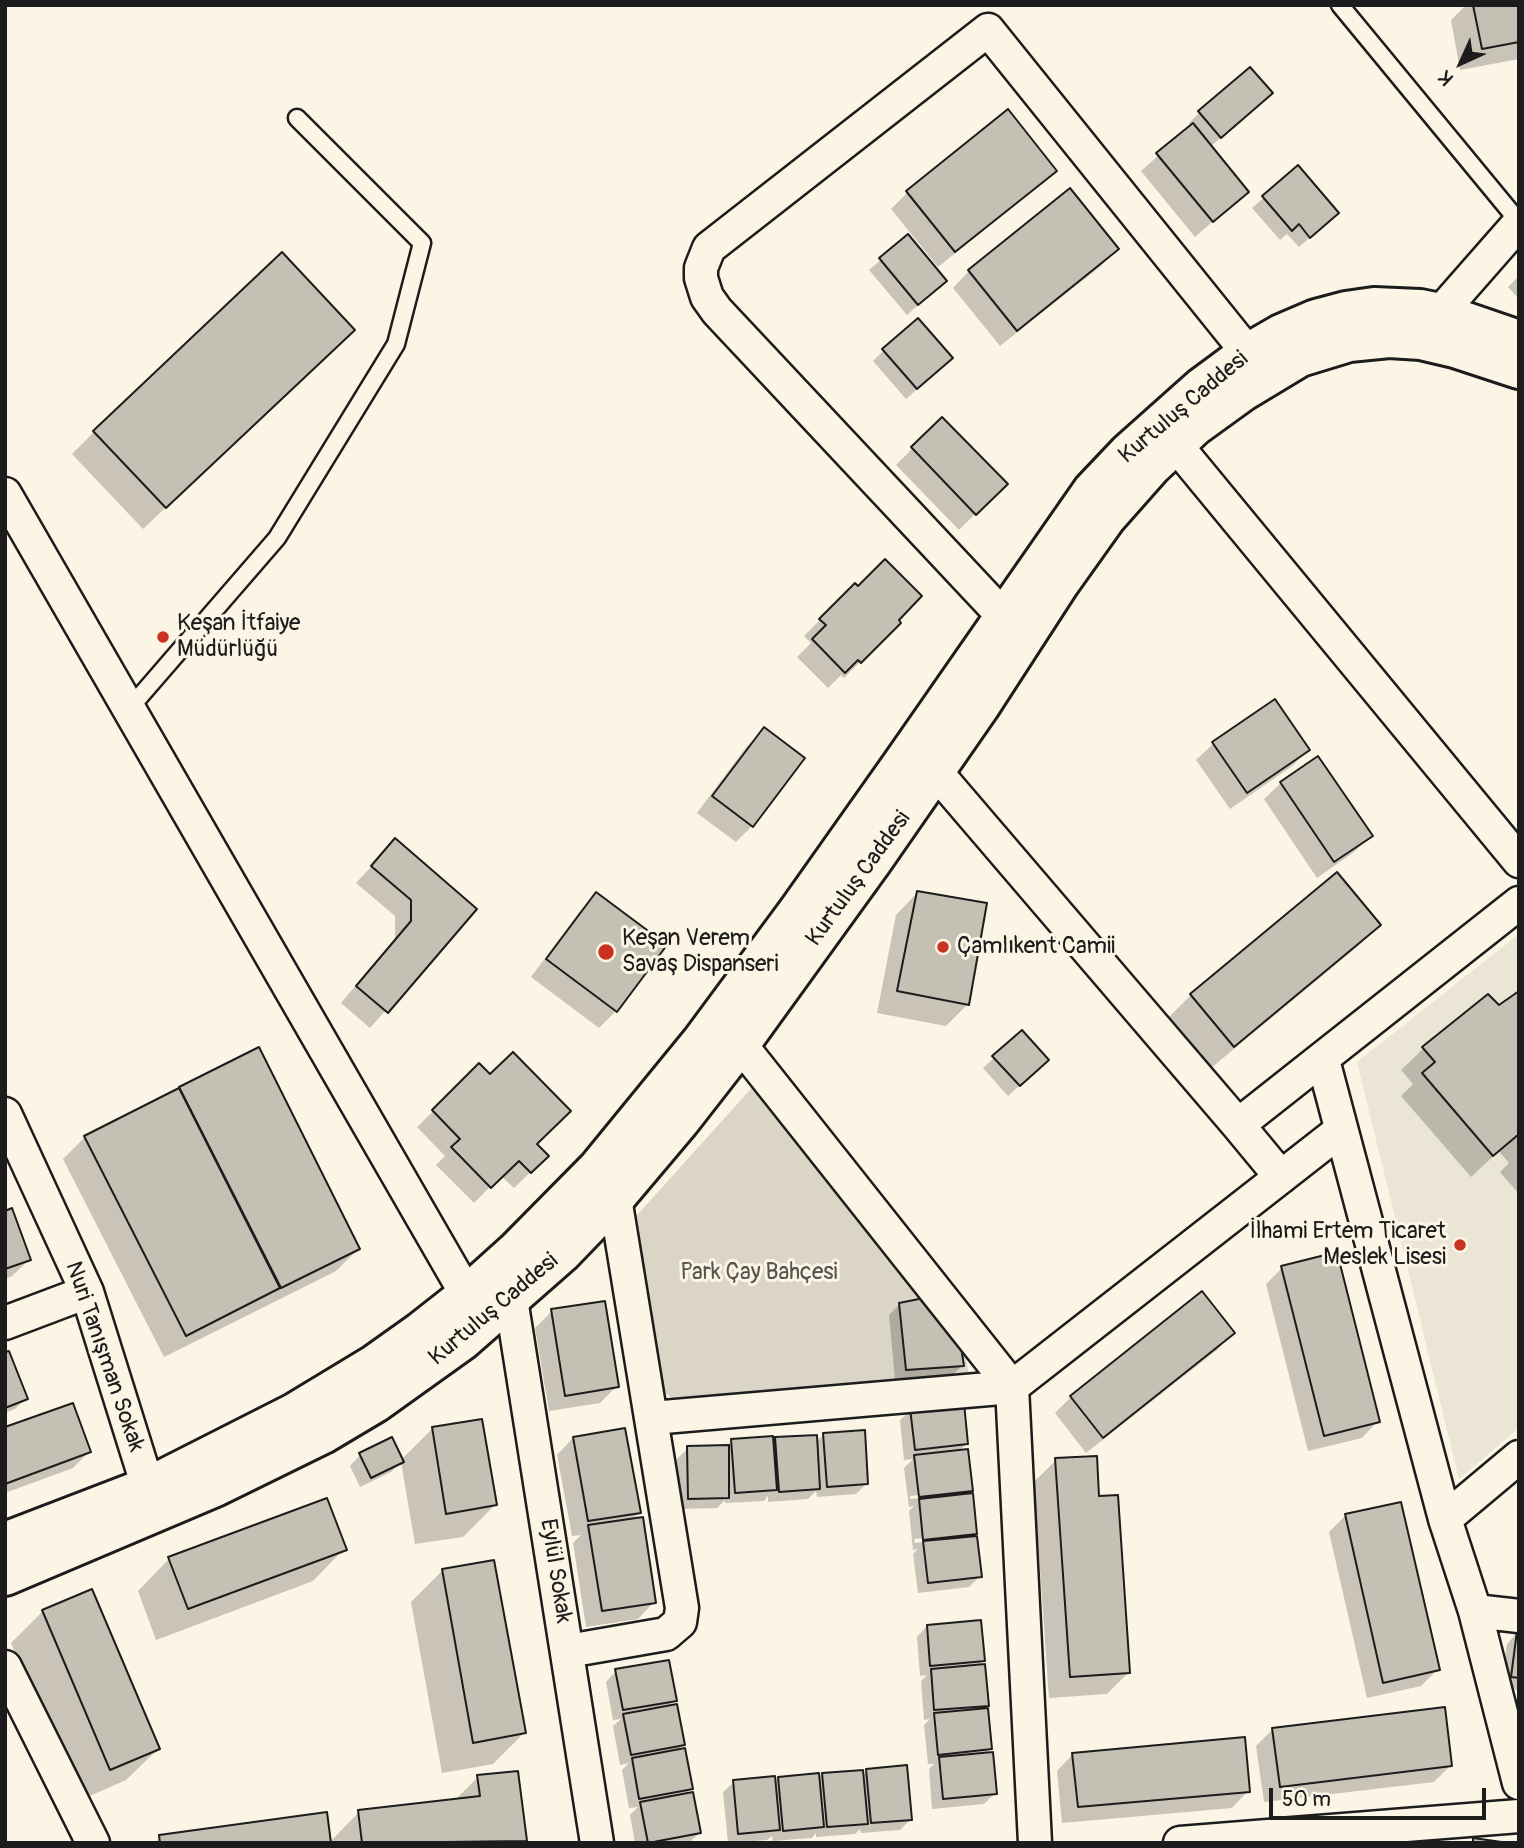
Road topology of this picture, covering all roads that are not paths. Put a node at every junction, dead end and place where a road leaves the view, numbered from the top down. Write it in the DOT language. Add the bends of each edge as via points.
graph roads {
  1 [pos="1340,5"];
  2 [pos="297,118"];
  3 [pos="1519,223"];
  4 [pos="1440,313"];
  5 [pos="1519,340"];
  6 [pos="1248,353"];
  7 [pos="1519,369"];
  8 [pos="1175,444"];
  9 [pos="5,494"];
  10 [pos="1005,618"];
  11 [pos="129,709"];
  12 [pos="935,771"];
  13 [pos="1519,861"];
  14 [pos="1519,903"];
  15 [pos="740,1044"];
  16 [pos="1323,1060"];
  17 [pos="5,1114"];
  18 [pos="1238,1125"];
  19 [pos="1341,1130"];
  20 [pos="1281,1178"];
  21 [pos="615,1198"];
  22 [pos="87,1292"];
  23 [pos="467,1295"];
  24 [pos="511,1299"];
  25 [pos="5,1323"];
  26 [pos="1012,1387"];
  27 [pos="652,1418"];
  28 [pos="1519,1457"];
  29 [pos="148,1487"];
  30 [pos="1445,1520"];
  31 [pos="5,1542"];
  32 [pos="5,1576"];
  33 [pos="1475,1611"];
  34 [pos="1519,1616"];
  35 [pos="568,1651"];
  36 [pos="5,1667"];
  37 [pos="1519,1783"];
  38 [pos="1519,1816"];
  39 [pos="93,1843"];
  40 [pos="597,1843"];
  41 [pos="1035,1843"];
  42 [pos="1180,1843"];
  1 -- 3 [label="lane"];
  2 -- 11 [label="lane" via="422,243 396,344 277,538"];
  3 -- 4 [label="street"];
  4 -- 5 [label="main road, Kurtuluş Caddesi"];
  4 -- 6 [label="main road, Kurtuluş Caddesi" via="1401,307 1346,311 1297,327"];
  6 -- 10 [label="main road, Kurtuluş Caddesi" via="1202,387 1107,475 1073,515"];
  6 -- 10 [label="street" via="988,30 709,248 701,278 717,311"];
  7 -- 8 [label="main road, Kurtuluş Caddesi" via="1421,340 1349,342 1300,357 1272,373 1218,408"];
  8 -- 12 [label="main road, Kurtuluş Caddesi" via="1106,518"];
  8 -- 13 [label="street"];
  9 -- 11 [label="street"];
  10 -- 23 [label="main road, Kurtuluş Caddesi" via="798,911 663,1091 568,1200"];
  11 -- 23 [label="street"];
  12 -- 15 [label="main road, Kurtuluş Caddesi"];
  12 -- 18 [label="street"];
  14 -- 16 [label="street"];
  15 -- 21 [label="main road, Kurtuluş Caddesi"];
  15 -- 26 [label="street"];
  16 -- 18 [label="street"];
  16 -- 19 [label="street"];
  17 -- 22 [label="street, Nuri Tanışman Sokak"];
  18 -- 20 [label="street"];
  19 -- 20 [label="street"];
  19 -- 30 [label="street"];
  20 -- 26 [label="street"];
  21 -- 24 [label="main road, Kurtuluş Caddesi"];
  21 -- 27 [label="street"];
  22 -- 25 [label="street"];
  22 -- 29 [label="street, Nuri Tanışman Sokak"];
  23 -- 29 [label="main road, Kurtuluş Caddesi" via="364,1371 294,1413"];
  24 -- 32 [label="main road, Kurtuluş Caddesi" via="420,1373 323,1434 215,1487"];
  24 -- 35 [label="street, Eylül Sokak"];
  26 -- 27 [label="street"];
  26 -- 41 [label="street"];
  27 -- 35 [label="street" via="682,1608 680,1622 657,1637"];
  28 -- 30 [label="street"];
  29 -- 31 [label="main road, Kurtuluş Caddesi"];
  30 -- 33 [label="street"];
  33 -- 34 [label="street"];
  33 -- 37 [label="street"];
  35 -- 40 [label="street, Eylül Sokak"];
  36 -- 39 [label="street"];
  38 -- 42 [label="street"];
}
